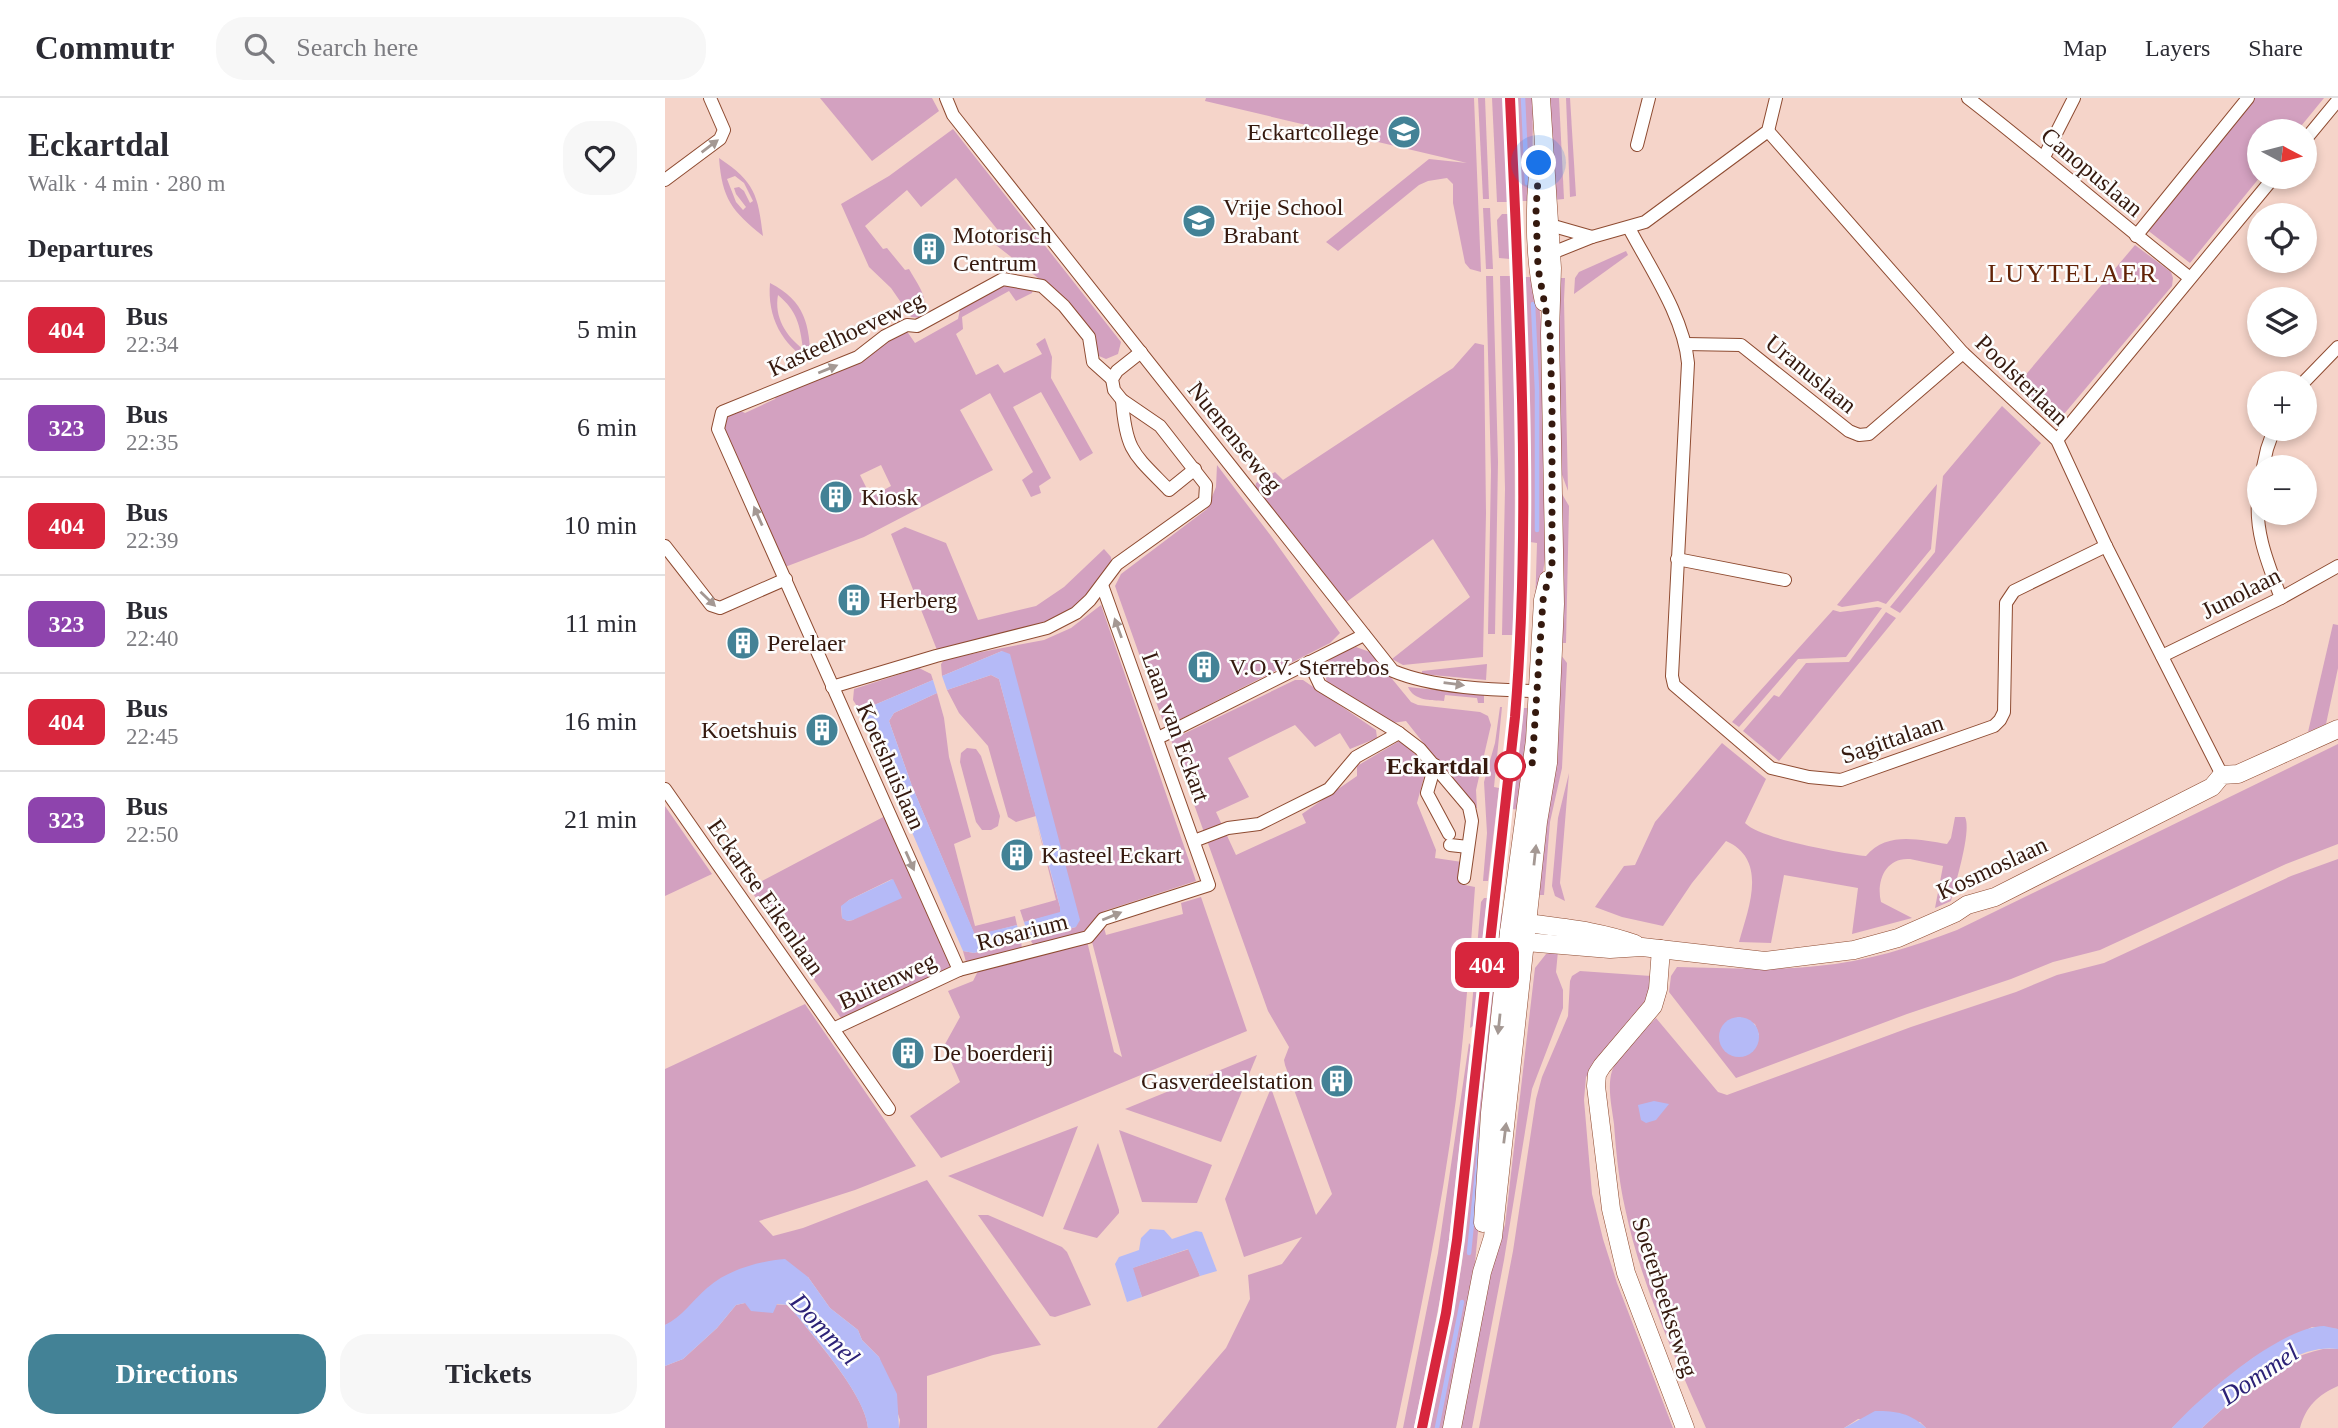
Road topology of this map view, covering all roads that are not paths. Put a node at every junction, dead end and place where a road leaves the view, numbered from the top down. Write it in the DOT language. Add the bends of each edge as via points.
graph roads {
  1 [pos="710,98"];
  2 [pos="946,98"];
  3 [pos="1541,98"];
  4 [pos="1649,98"];
  5 [pos="1776,98"];
  6 [pos="1968,98"];
  7 [pos="2074,98"];
  8 [pos="2248,98"];
  9 [pos="2338,100"];
  10 [pos="2317,125"];
  11 [pos="1768,131"];
  12 [pos="1542,137"];
  13 [pos="1637,145"];
  14 [pos="2044,157"];
  15 [pos="665,180"];
  16 [pos="2264,189"];
  17 [pos="1550,225"];
  18 [pos="1629,228"];
  19 [pos="2136,236"];
  20 [pos="1592,237"];
  21 [pos="1552,253"];
  22 [pos="2190,278"];
  23 [pos="1550,333"];
  24 [pos="1686,344"];
  25 [pos="2338,347"];
  26 [pos="1141,352"];
  27 [pos="1963,353"];
  28 [pos="2315,371"];
  29 [pos="1112,379"];
  30 [pos="1122,400"];
  31 [pos="2057,440"];
  32 [pos="1195,469"];
  33 [pos="2259,525"];
  34 [pos="665,546"];
  35 [pos="2106,546"];
  36 [pos="1677,558"];
  37 [pos="2338,566"];
  38 [pos="786,579"];
  39 [pos="1785,580"];
  40 [pos="1103,584"];
  41 [pos="2281,598"];
  42 [pos="1364,635"];
  43 [pos="2162,656"];
  44 [pos="1309,662"];
  45 [pos="1545,686"];
  46 [pos="832,687"];
  47 [pos="2338,729"];
  48 [pos="1399,733"];
  49 [pos="1158,738"];
  50 [pos="1435,765"];
  51 [pos="2223,775"];
  52 [pos="665,789"];
  53 [pos="1194,841"];
  54 [pos="1468,847"];
  55 [pos="1464,878"];
  56 [pos="1209,885"];
  57 [pos="1527,923"];
  58 [pos="1509,932"];
  59 [pos="1526,942"];
  60 [pos="1642,947"];
  61 [pos="1661,949"];
  62 [pos="959,970"];
  63 [pos="833,1029"];
  64 [pos="889,1109"];
  65 [pos="1482,1272"];
  66 [pos="1452,1428"];
  67 [pos="1685,1428"];
  15 -- 1 [label="street, one-way" via="720,139 724,130"];
  2 -- 26 [label="street, Nuenenseweg" via="953,115"];
  3 -- 12 [label="main road"];
  4 -- 13 [label="street"];
  5 -- 11 [label="street"];
  6 -- 14 [label="street, Canopuslaan"];
  7 -- 14 [label="street"];
  8 -- 19 [label="street"];
  9 -- 10 [label="street"];
  11 -- 18 [label="street" via="1656,215"];
  11 -- 27 [label="street, Poolsterlaan"];
  12 -- 17 [label="main road"];
  12 -- 23 [label="main road" via="1536,199 1538,268"];
  14 -- 19 [label="street, Canopuslaan"];
  16 -- 22 [label="street"];
  17 -- 20 [label="street"];
  17 -- 21 [label="main road"];
  18 -- 20 [label="street"];
  18 -- 24 [label="street, Sagittalaan"];
  19 -- 22 [label="street, Canopuslaan"];
  20 -- 21 [label="street"];
  21 -- 23 [label="main road"];
  22 -- 31 [label="street"];
  23 -- 45 [label="main road" via="1552,564 1543,600"];
  24 -- 27 [label="street, Uranuslaan" via="1741,345 1859,435 1869,434"];
  24 -- 36 [label="street, Sagittalaan"];
  25 -- 28 [label="street"];
  26 -- 29 [label="street"];
  26 -- 42 [label="street, Nuenenseweg"];
  27 -- 31 [label="street, Poolsterlaan"];
  29 -- 30 [label="street, Kasteelhoeveweg"];
  38 -- 29 [label="street, Kasteelhoeveweg, one-way" via="718,429 722,412 858,357 884,336 907,325 917,326 1003,279 1042,286 1065,306 1089,337 1093,362"];
  30 -- 32 [label="street" via="1160,426"];
  30 -- 32 [label="street" via="1127,439 1134,453 1169,490"];
  31 -- 35 [label="street, Poolsterlaan"];
  32 -- 40 [label="street" via="1206,485 1205,501 1117,564"];
  33 -- 41 [label="street" via="2262,547"];
  34 -- 38 [label="street, one-way" via="711,605 720,608"];
  35 -- 36 [label="street, Sagittalaan" via="2014,590 2006,603 2004,712 1994,726 1841,780 1771,768 1674,685"];
  35 -- 43 [label="street, Poolsterlaan"];
  36 -- 39 [label="street"];
  37 -- 41 [label="street, Junolaan"];
  38 -- 46 [label="street, Koetshuislaan"];
  40 -- 46 [label="street" via="1076,612 1047,628"];
  49 -- 40 [label="street, Laan van Eckart, one-way"];
  41 -- 43 [label="street, Junolaan"];
  42 -- 44 [label="street"];
  42 -- 45 [label="street, Nuenenseweg, one-way" via="1393,671 1413,680 1479,687"];
  43 -- 51 [label="street, Poolsterlaan"];
  44 -- 48 [label="street" via="1321,685"];
  44 -- 49 [label="street"];
  57 -- 45 [label="main road, one-way" via="1548,763"];
  45 -- 58 [label="main road"];
  46 -- 62 [label="street, Koetshuislaan, one-way"];
  47 -- 51 [label="main road, Kosmoslaan" via="2238,774"];
  48 -- 50 [label="street"];
  48 -- 53 [label="street" via="1356,757 1329,789 1259,824 1229,828"];
  49 -- 53 [label="street, Laan van Eckart"];
  50 -- 54 [label="street" via="1469,807"];
  50 -- 54 [label="street" via="1427,793 1450,839"];
  51 -- 61 [label="main road, Kosmoslaan" via="2211,787 1995,897 1967,905 1898,938 1854,950 1765,961"];
  52 -- 63 [label="street, Eckartse Eikenlaan"];
  53 -- 56 [label="street, Laan van Eckart"];
  54 -- 55 [label="street"];
  62 -- 56 [label="street, Rosarium, one-way" via="1088,937 1103,919"];
  57 -- 58 [label="main road"];
  57 -- 59 [label="main road"];
  57 -- 60 [label="main road, Kosmoslaan" via="1612,936"];
  58 -- 59 [label="main road, Kosmoslaan"];
  58 -- 65 [label="main road, one-way" via="1490,1113"];
  59 -- 60 [label="main road, Kosmoslaan"];
  65 -- 59 [label="main road, one-way" via="1493,1237"];
  60 -- 61 [label="main road, Kosmoslaan"];
  61 -- 67 [label="main road, Soeterbeekseweg" via="1653,1006 1602,1066 1596,1086 1611,1209 1626,1273"];
  62 -- 63 [label="street, Buitenweg"];
  63 -- 64 [label="street, Eckartse Eikenlaan"];
  65 -- 66 [label="main road"];
}
